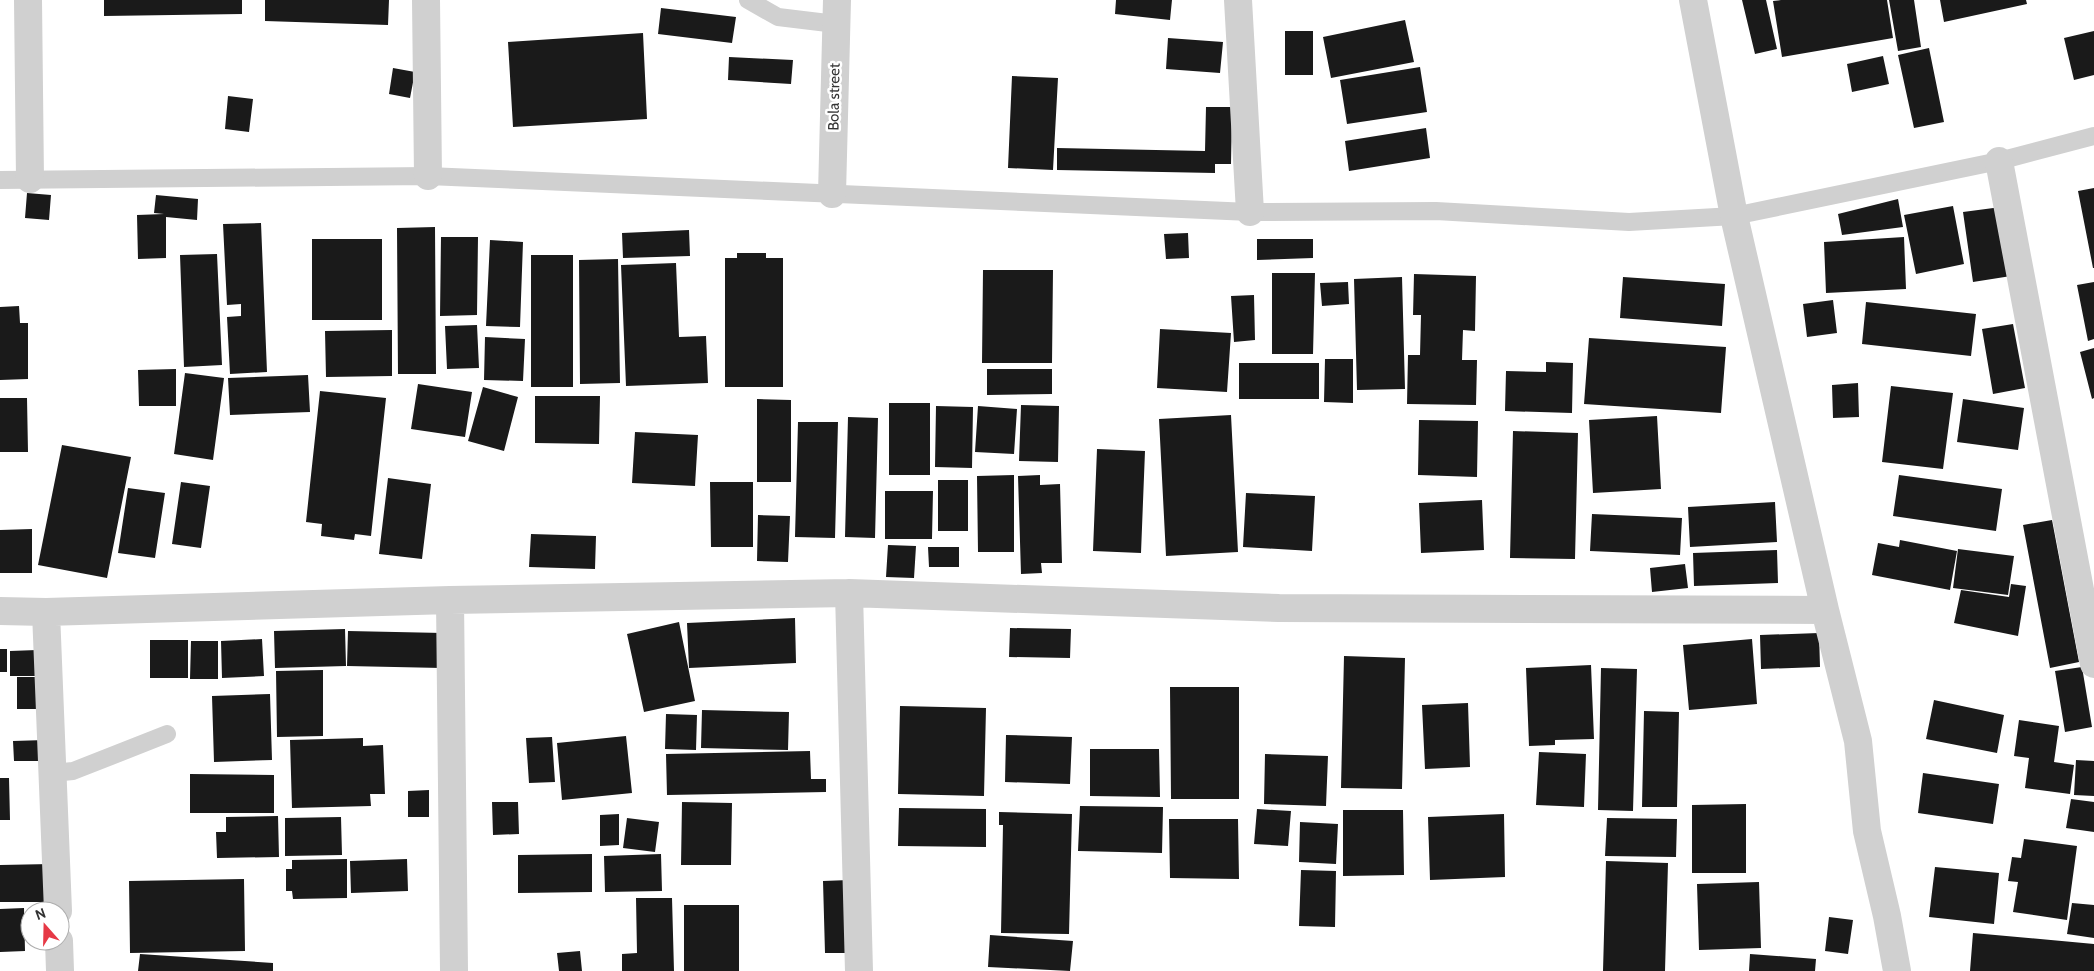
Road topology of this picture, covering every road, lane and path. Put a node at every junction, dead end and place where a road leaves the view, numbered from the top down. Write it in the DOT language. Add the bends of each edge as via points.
graph roads {
  1 [pos="28,0"];
  2 [pos="426,0"];
  3 [pos="748,0"];
  4 [pos="1238,0"];
  5 [pos="1693,0"];
  6 [pos="836,12"];
  7 [pos="2094,136"];
  8 [pos="2000,161"];
  9 [pos="428,176"];
  10 [pos="30,179"];
  11 [pos="0,180"];
  12 [pos="832,194"];
  13 [pos="1250,212"];
  14 [pos="1734,216"];
  15 [pos="2084,550"];
  16 [pos="849,593"];
  17 [pos="450,600"];
  18 [pos="1825,610"];
  19 [pos="0,611"];
  20 [pos="46,612"];
  21 [pos="2094,664"];
  22 [pos="167,734"];
  23 [pos="52,773"];
  24 [pos="58,901"];
  25 [pos="59,951"];
  26 [pos="60,971"];
  27 [pos="454,971"];
  28 [pos="859,971"];
  29 [pos="1897,971"];
  1 -- 10 [label="street"];
  2 -- 9 [label="street"];
  3 -- 6 [label="lane" via="778,17"];
  4 -- 13 [label="street"];
  5 -- 14 [label="street"];
  6 -- 12 [label="street, Bola street"];
  7 -- 8 [label="lane"];
  8 -- 14 [label="lane"];
  8 -- 15 [label="street"];
  9 -- 10 [label="lane"];
  9 -- 12 [label="lane"];
  10 -- 11 [label="lane"];
  12 -- 13 [label="lane"];
  13 -- 14 [label="lane" via="1436,211 1629,222"];
  14 -- 18 [label="street"];
  15 -- 21 [label="street"];
  16 -- 17 [label="street"];
  16 -- 18 [label="street" via="1279,608"];
  16 -- 28 [label="street"];
  17 -- 20 [label="street"];
  17 -- 27 [label="street"];
  18 -- 29 [label="street" via="1858,741 1868,831"];
  19 -- 20 [label="street"];
  20 -- 23 [label="street"];
  22 -- 23 [label="lane" via="73,771"];
  23 -- 24 [label="street"];
  25 -- 26 [label="street"];
}
